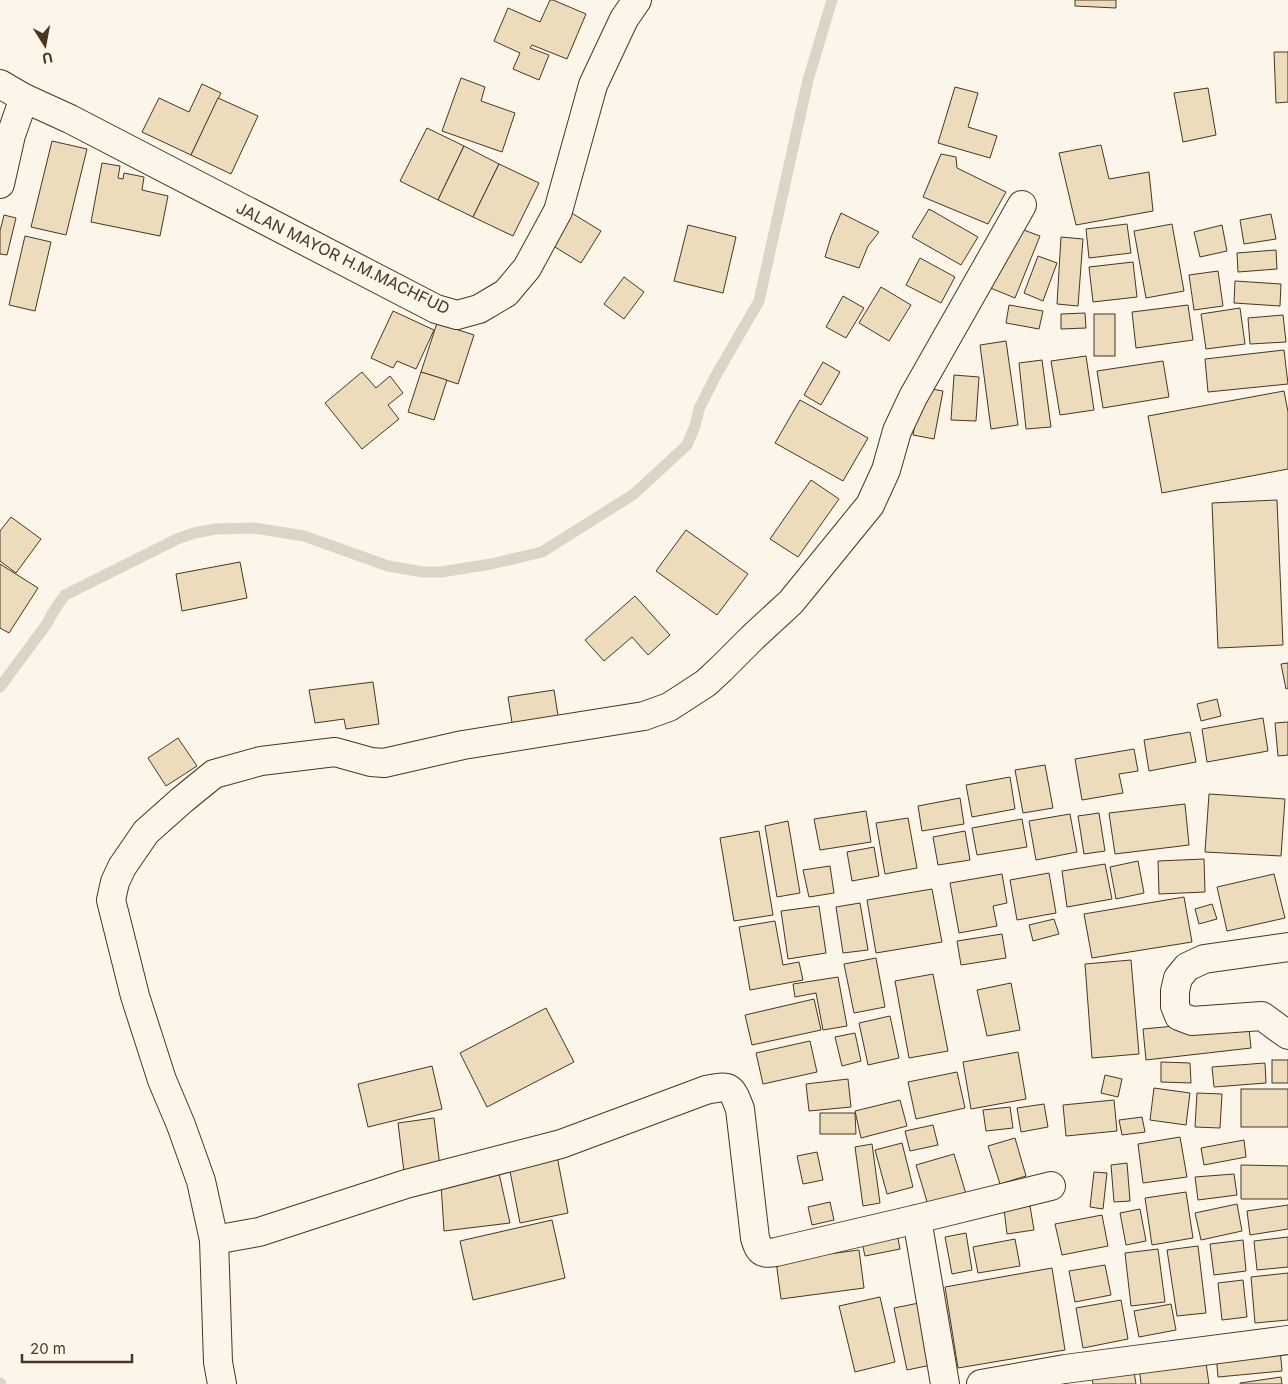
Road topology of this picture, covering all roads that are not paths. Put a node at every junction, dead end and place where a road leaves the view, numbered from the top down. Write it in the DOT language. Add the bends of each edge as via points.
graph roads {
  1 [pos="637,0"];
  2 [pos="0,84"];
  3 [pos="24,98"];
  4 [pos="0,184"];
  5 [pos="1022,205"];
  6 [pos="1288,947"];
  7 [pos="1288,1035"];
  8 [pos="1051,1186"];
  9 [pos="917,1219"];
  10 [pos="214,1240"];
  11 [pos="1288,1340"];
  12 [pos="222,1384"];
  13 [pos="945,1384"];
  14 [pos="981,1384"];
  1 -- 3 [label="street, JALAN MAYOR H.M.MACHFUD" via="624,19 593,85 558,211 527,268 506,293 479,309 457,314 436,308"];
  2 -- 3 [label="street, JALAN MAYOR H.M.MACHFUD"];
  3 -- 4 [label="street" via="11,135"];
  5 -- 10 [label="street" via="913,397 870,505 791,602 706,683 669,707 644,716 463,746 384,763 335,752 261,761 223,771 214,774 146,832 122,867 112,900 135,996 162,1080 202,1181"];
  6 -- 7 [label="street" via="1204,959 1187,967 1178,978 1175,1006 1180,1016 1192,1021 1262,1016"];
  8 -- 9 [label="street"];
  9 -- 10 [label="street" via="767,1254 762,1252 755,1238 740,1109 731,1090 724,1087 698,1093 561,1144 406,1184 259,1232"];
  9 -- 13 [label="street"];
  10 -- 12 [label="street" via="218,1362"];
  11 -- 14 [label="street" via="1065,1369"];
}
